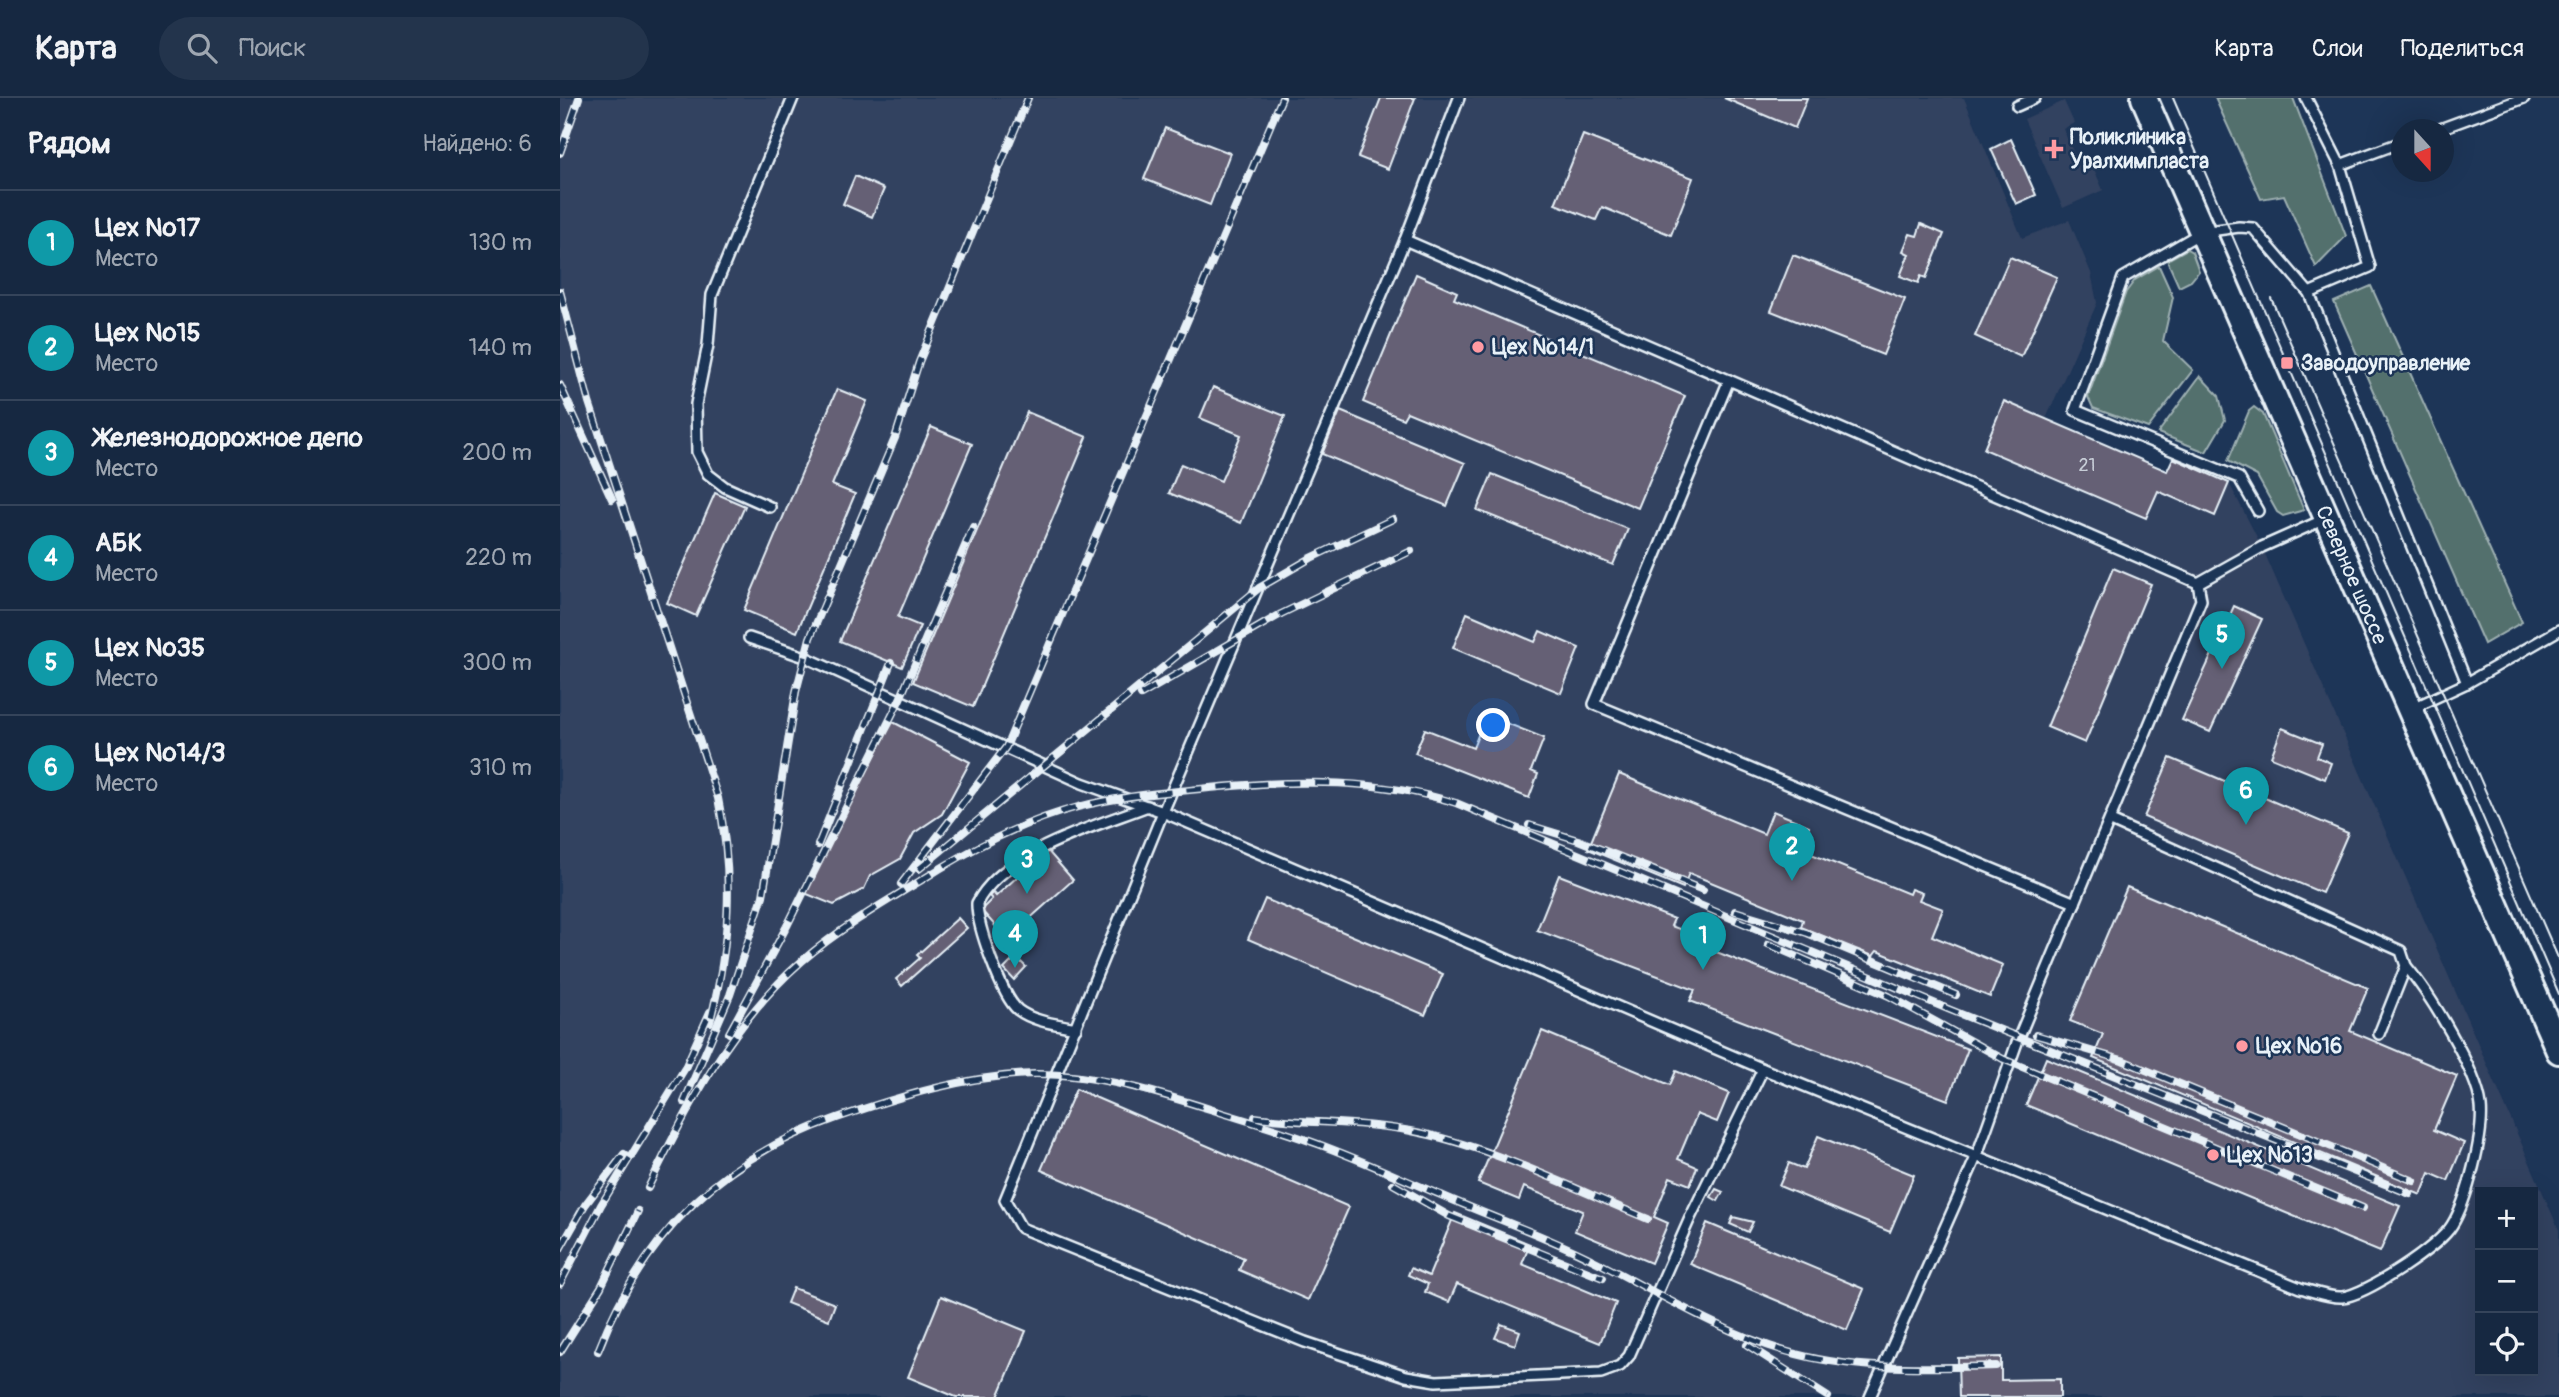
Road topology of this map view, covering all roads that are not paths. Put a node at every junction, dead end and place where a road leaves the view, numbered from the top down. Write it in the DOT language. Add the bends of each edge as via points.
graph roads {
  1 [pos="793,98"];
  2 [pos="1459,98"];
  3 [pos="2035,98"];
  4 [pos="2144,98"];
  5 [pos="2306,98"];
  6 [pos="2524,98"];
  7 [pos="2017,106"];
  8 [pos="2454,124"];
  9 [pos="2391,146"];
  10 [pos="2340,165"];
  11 [pos="2202,233"];
  12 [pos="1405,240"];
  13 [pos="2309,293"];
  14 [pos="1729,380"];
  15 [pos="770,507"];
  16 [pos="2258,511"];
  17 [pos="2325,519"];
  18 [pos="2198,583"];
  19 [pos="2559,629"];
  20 [pos="749,638"];
  21 [pos="2467,683"];
  22 [pos="2410,709"];
  23 [pos="1147,806"];
  24 [pos="1163,812"];
  25 [pos="2111,821"];
  26 [pos="2075,903"];
  27 [pos="2406,966"];
  28 [pos="1076,1028"];
  29 [pos="2379,1034"];
  30 [pos="2559,1051"];
  31 [pos="1763,1069"];
  32 [pos="1977,1155"];
  33 [pos="1870,1397"];
  1 -- 15 [label="lane" via="712,295 696,404 697,452 708,474"];
  2 -- 12 [label="lane"];
  3 -- 7 [label="lane"];
  4 -- 11 [label="main road, Северное шоссе"];
  5 -- 10 [label="lane"];
  6 -- 8 [label="lane"];
  9 -- 10 [label="lane"];
  10 -- 13 [label="lane" via="2370,267"];
  11 -- 13 [label="lane" via="2253,228"];
  11 -- 16 [label="lane" via="2123,278 2075,410 2239,478"];
  11 -- 17 [label="main road, Северное шоссе"];
  12 -- 14 [label="lane"];
  12 -- 24 [label="lane"];
  13 -- 21 [label="lane"];
  14 -- 18 [label="lane"];
  14 -- 26 [label="lane" via="1594,704"];
  17 -- 18 [label="lane"];
  17 -- 22 [label="main road, Северное шоссе"];
  18 -- 25 [label="lane" via="2201,600"];
  19 -- 21 [label="lane"];
  20 -- 23 [label="lane" via="805,657 1082,783"];
  21 -- 22 [label="lane"];
  22 -- 30 [label="main road, Северное шоссе"];
  23 -- 24 [label="lane"];
  23 -- 28 [label="lane" via="1037,851 998,879 977,903 991,962 1009,1000 1026,1015"];
  24 -- 28 [label="lane"];
  24 -- 31 [label="lane"];
  25 -- 26 [label="lane"];
  25 -- 27 [label="lane" via="2401,951"];
  26 -- 32 [label="lane"];
  27 -- 29 [label="lane"];
  27 -- 32 [label="lane" via="2420,982 2462,1057 2481,1105 2478,1151 2452,1226 2398,1273 2342,1297 2300,1288"];
  28 -- 31 [label="lane" via="1005,1200 1021,1228 1305,1342 1406,1376 1436,1381 1601,1373 1626,1361"];
  31 -- 32 [label="lane"];
  32 -- 33 [label="lane"];
}
